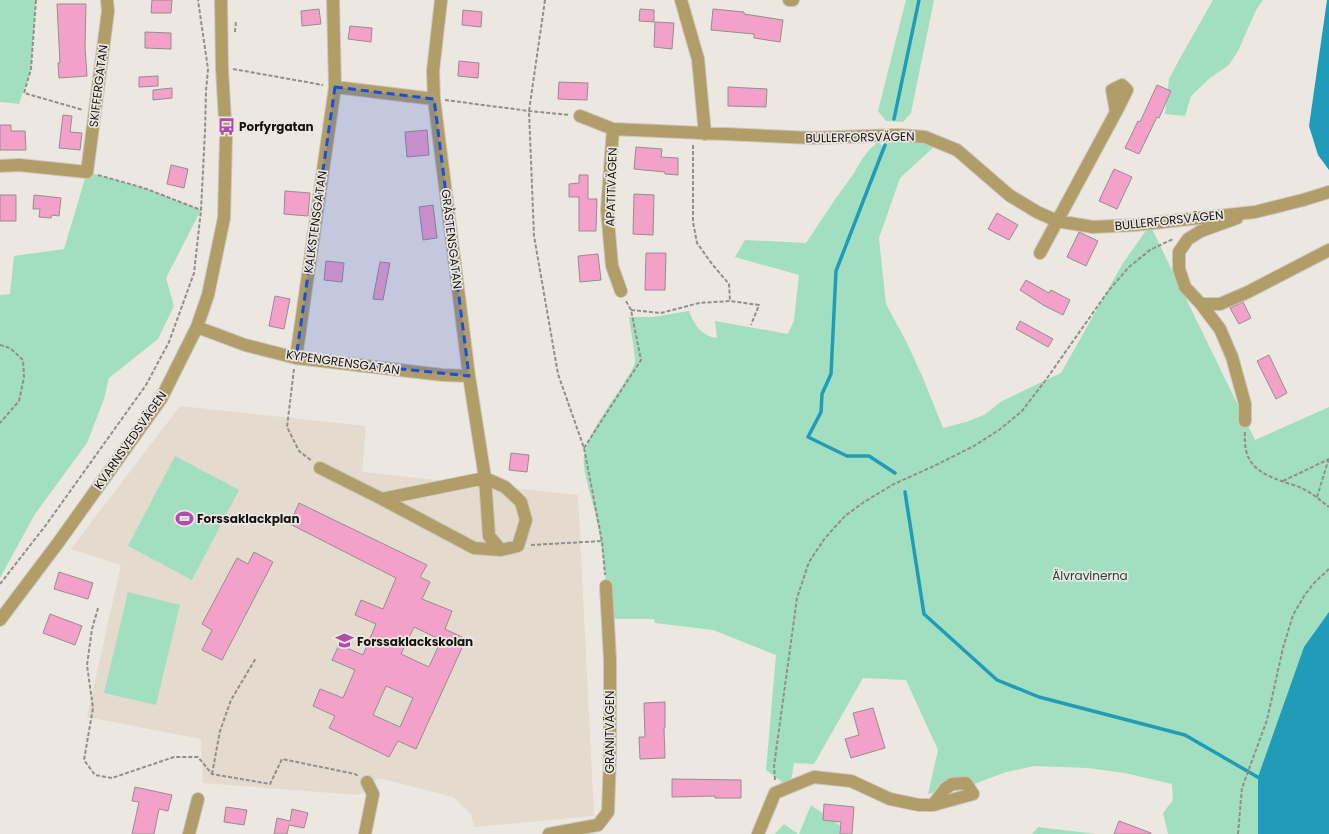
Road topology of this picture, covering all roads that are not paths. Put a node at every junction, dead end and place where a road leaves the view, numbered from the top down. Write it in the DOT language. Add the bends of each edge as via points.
graph roads {
  1 [pos="107,0"];
  2 [pos="221,0"];
  3 [pos="333,0"];
  4 [pos="442,0"];
  5 [pos="681,0"];
  6 [pos="789,0"];
  7 [pos="793,0"];
  8 [pos="334,87"];
  9 [pos="434,99"];
  10 [pos="1116,112"];
  11 [pos="580,116"];
  12 [pos="613,130"];
  13 [pos="699,134"];
  14 [pos="0,166"];
  15 [pos="1329,192"];
  16 [pos="1255,212"];
  17 [pos="1057,221"];
  18 [pos="1329,250"];
  19 [pos="1040,253"];
  20 [pos="621,291"];
  21 [pos="1201,304"];
  22 [pos="196,327"];
  23 [pos="296,358"];
  24 [pos="469,376"];
  25 [pos="1245,421"];
  26 [pos="320,468"];
  27 [pos="485,478"];
  28 [pos="382,499"];
  29 [pos="502,550"];
  30 [pos="606,586"];
  31 [pos="0,620"];
  32 [pos="367,782"];
  33 [pos="973,794"];
  34 [pos="198,800"];
  35 [pos="189,834"];
  36 [pos="365,834"];
  37 [pos="549,834"];
  38 [pos="758,834"];
  1 -- 14 [label="street, SKIFFERGATAN" via="108,11 87,172 19,165"];
  2 -- 22 [label="street, KVARNSVEDSVÄGEN" via="226,137 224,218 208,295"];
  3 -- 8 [label="street, KALKSTENSGATAN"];
  4 -- 9 [label="street, GRÅSTENSGATAN" via="433,71"];
  5 -- 13 [label="street" via="698,58"];
  6 -- 7 [label="street"];
  8 -- 9 [label="street"];
  8 -- 23 [label="street, KALKSTENSGATAN"];
  9 -- 24 [label="street, GRÅSTENSGATAN"];
  10 -- 17 [label="street"];
  11 -- 12 [label="street, BULLERFORSVÄGEN"];
  12 -- 13 [label="street, BULLERFORSVÄGEN"];
  12 -- 20 [label="street, APATITVÄGEN" via="607,210 612,266"];
  13 -- 17 [label="street, BULLERFORSVÄGEN" via="812,138 897,135 925,137 957,150 1009,195"];
  15 -- 16 [label="street, BULLERFORSVÄGEN"];
  16 -- 17 [label="street, BULLERFORSVÄGEN" via="1093,227"];
  16 -- 21 [label="street" via="1201,231 1188,239 1179,252 1179,269 1185,287"];
  17 -- 19 [label="street"];
  18 -- 21 [label="street" via="1220,304"];
  21 -- 25 [label="street" via="1220,329 1232,357 1245,404"];
  22 -- 23 [label="street, KYPENGRENSGATAN" via="245,345"];
  22 -- 31 [label="street, KVARNSVEDSVÄGEN" via="161,398"];
  23 -- 24 [label="street, KYPENGRENSGATAN"];
  24 -- 27 [label="street, GRÅSTENSGATAN"];
  26 -- 28 [label="street"];
  27 -- 28 [label="street"];
  27 -- 29 [label="street, GRÅSTENSGATAN" via="489,536"];
  27 -- 29 [label="street" via="505,487 521,502 526,520 518,546"];
  28 -- 29 [label="street" via="474,548"];
  30 -- 37 [label="street, GRANITVÄGEN" via="610,660 608,812 598,825"];
  32 -- 36 [label="street" via="373,794"];
  33 -- 38 [label="street" via="966,783 952,784 933,805 918,805 890,798 851,781 814,778 775,793"];
  34 -- 35 [label="street"];
}
